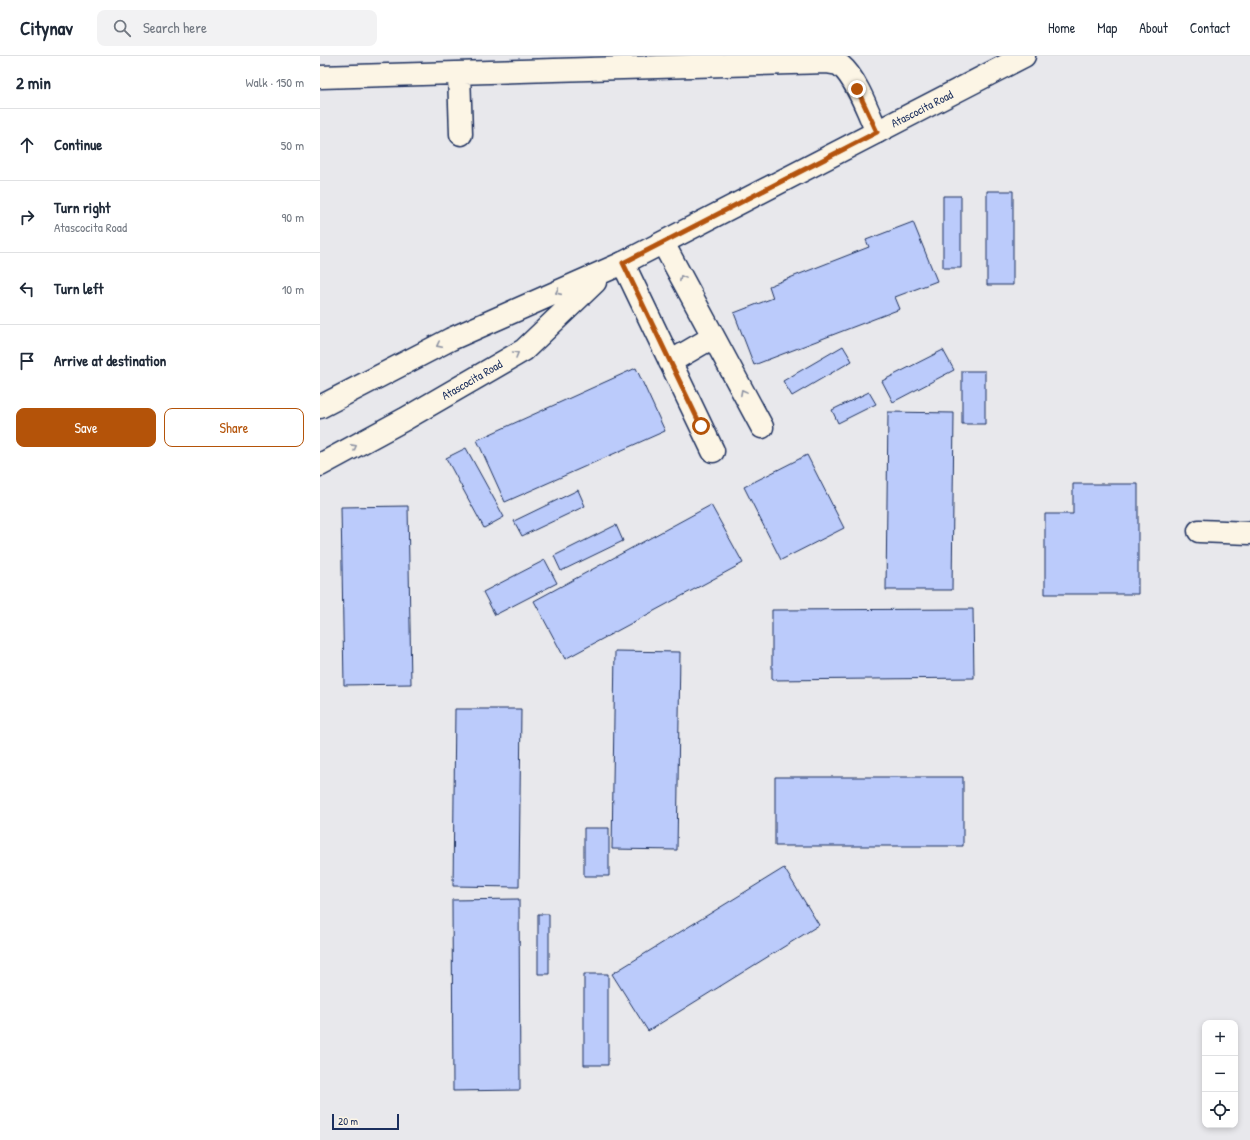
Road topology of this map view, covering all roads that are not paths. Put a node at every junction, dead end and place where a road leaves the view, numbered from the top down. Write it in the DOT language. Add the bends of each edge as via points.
graph roads {
  1 [pos="1024,56"];
  2 [pos="735,60"];
  3 [pos="840,61"];
  4 [pos="459,73"];
  5 [pos="320,77"];
  6 [pos="877,132"];
  7 [pos="461,134"];
  8 [pos="663,243"];
  9 [pos="615,267"];
  10 [pos="713,337"];
  11 [pos="670,362"];
  12 [pos="320,407"];
  13 [pos="762,427"];
  14 [pos="713,451"];
  15 [pos="320,465"];
  16 [pos="1199,531"];
  17 [pos="1250,533"];
  1 -- 6 [label="main road, Atascocita Road"];
  2 -- 3 [label="main road"];
  2 -- 4 [label="main road"];
  3 -- 6 [label="main road"];
  4 -- 5 [label="main road"];
  4 -- 7 [label="main road"];
  6 -- 8 [label="main road, Atascocita Road"];
  8 -- 9 [label="main road, Atascocita Road"];
  10 -- 8 [label="main road, one-way"];
  9 -- 11 [label="main road"];
  9 -- 12 [label="main road, Atascocita Road, one-way" via="451,339"];
  15 -- 9 [label="main road, Atascocita Road, one-way" via="524,350"];
  10 -- 11 [label="main road"];
  13 -- 10 [label="main road, one-way"];
  11 -- 14 [label="main road"];
  16 -- 17 [label="main road"];
}
